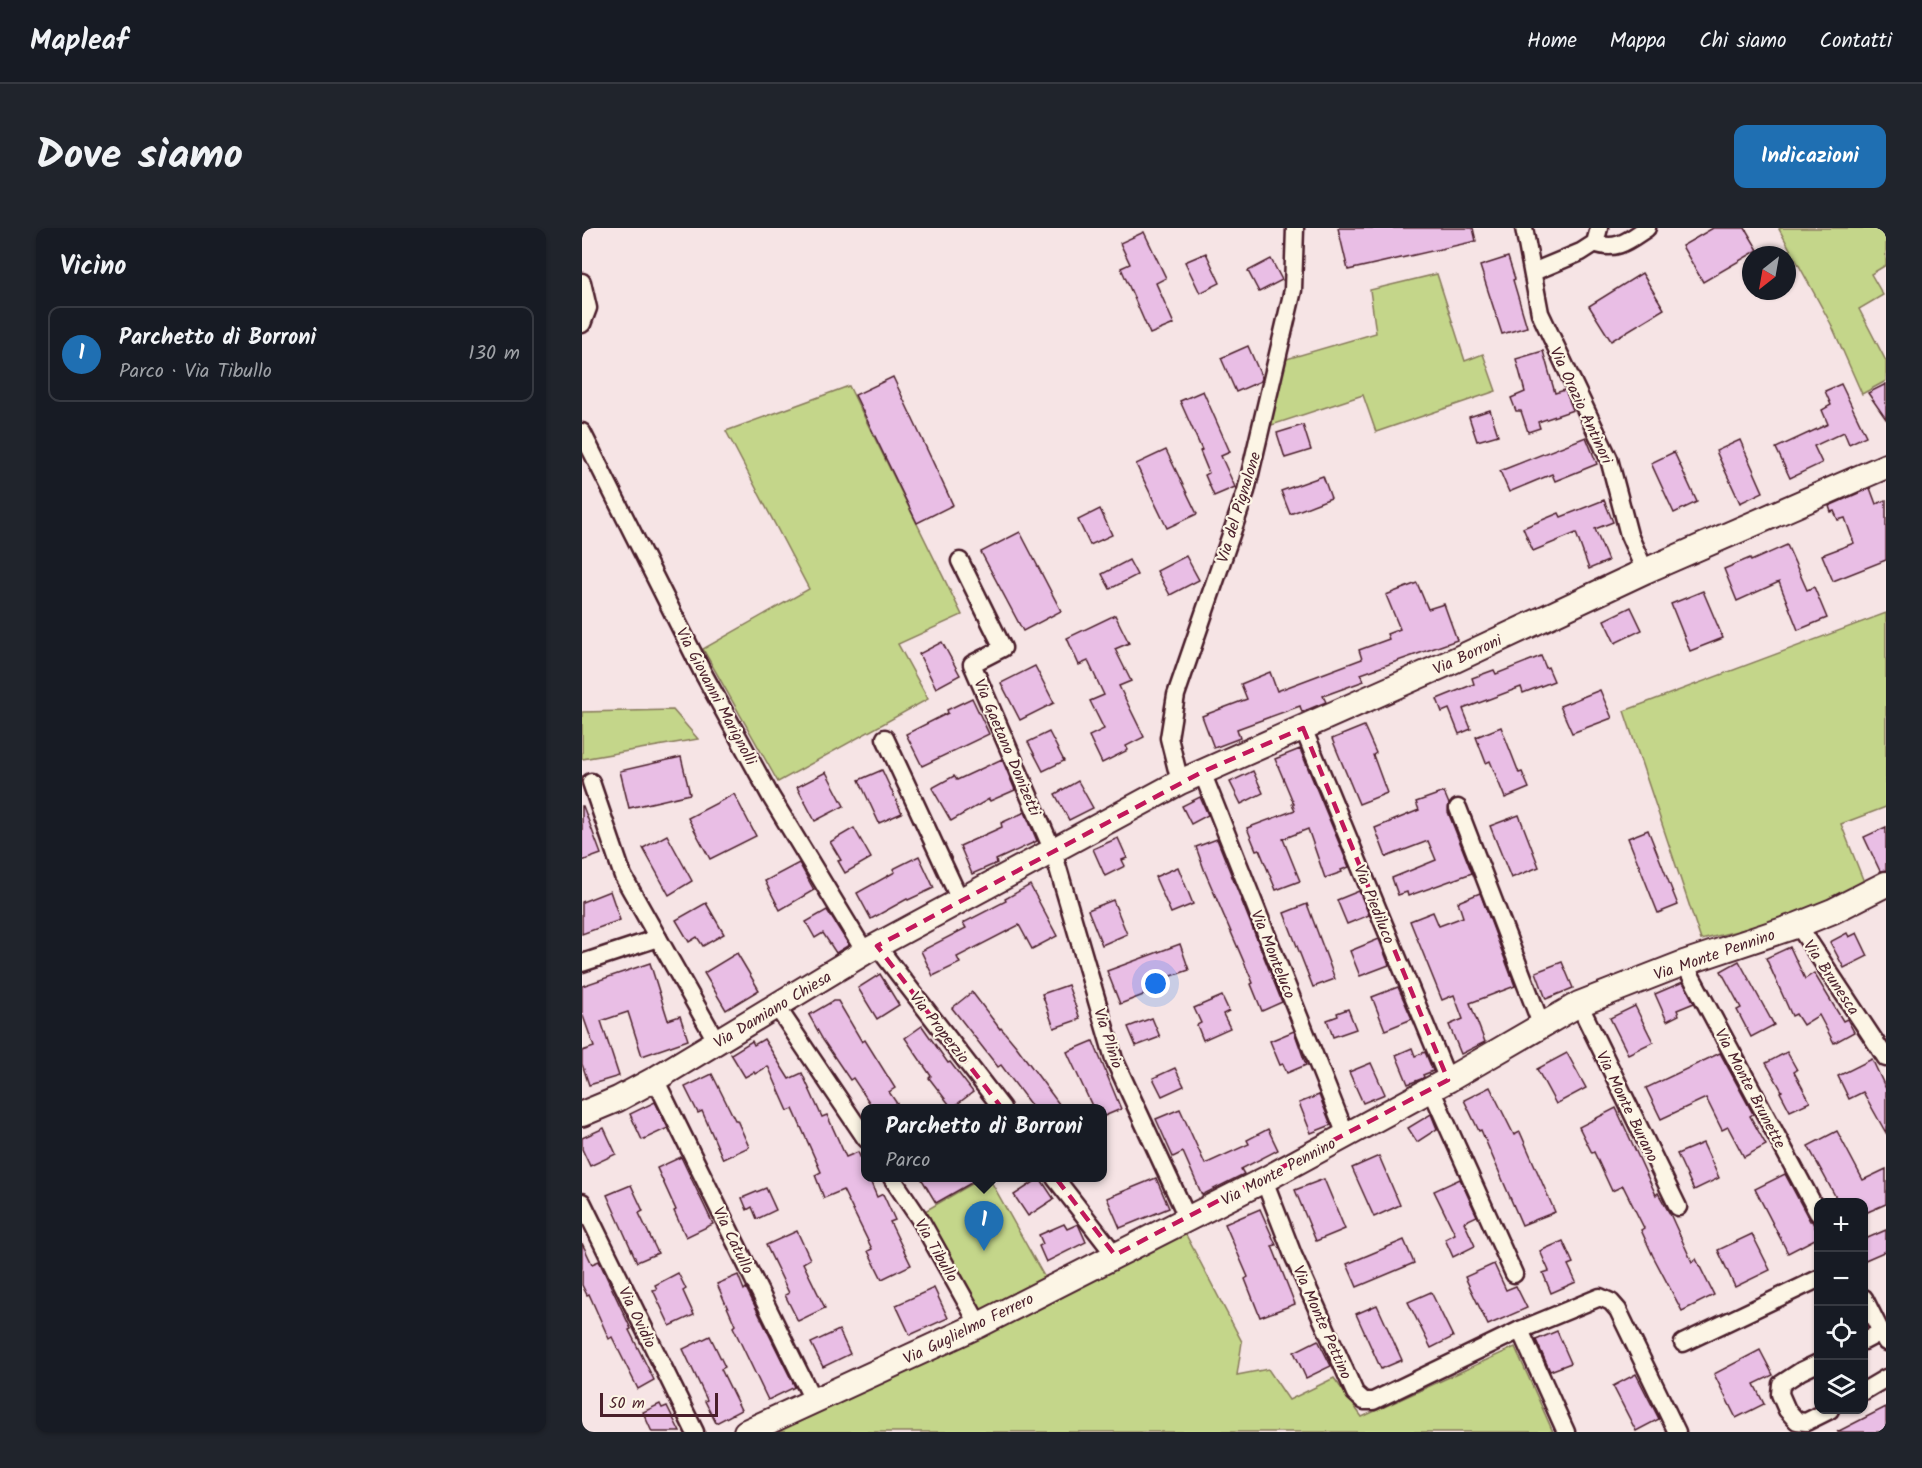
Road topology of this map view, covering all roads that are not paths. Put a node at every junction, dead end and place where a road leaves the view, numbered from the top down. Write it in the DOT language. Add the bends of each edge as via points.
graph roads {
  1 [pos="1295,228"];
  2 [pos="1524,228"];
  3 [pos="1647,228"];
  4 [pos="1597,236"];
  5 [pos="1533,272"];
  6 [pos="582,282"];
  7 [pos="582,324"];
  8 [pos="582,432"];
  9 [pos="1886,466"];
  10 [pos="960,561"];
  11 [pos="1645,571"];
  12 [pos="1303,728"];
  13 [pos="885,738"];
  14 [pos="1202,772"];
  15 [pos="591,782"];
  16 [pos="1179,782"];
  17 [pos="1458,808"];
  18 [pos="1053,851"];
  19 [pos="1886,884"];
  20 [pos="960,900"];
  21 [pos="1798,925"];
  22 [pos="658,938"];
  23 [pos="871,949"];
  24 [pos="582,963"];
  25 [pos="1684,963"];
  26 [pos="1579,1004"];
  27 [pos="777,1007"];
  28 [pos="1541,1024"];
  29 [pos="717,1042"];
  30 [pos="1886,1059"];
  31 [pos="655,1080"];
  32 [pos="1439,1084"];
  33 [pos="999,1104"];
  34 [pos="582,1114"];
  35 [pos="861,1132"];
  36 [pos="1346,1135"];
  37 [pos="1264,1180"];
  38 [pos="895,1182"];
  39 [pos="1058,1182"];
  40 [pos="582,1202"];
  41 [pos="1814,1206"];
  42 [pos="1678,1207"];
  43 [pos="1187,1217"];
  44 [pos="1115,1255"];
  45 [pos="1514,1274"];
  46 [pos="1814,1281"];
  47 [pos="1867,1306"];
  48 [pos="979,1325"];
  49 [pos="1520,1330"];
  50 [pos="1884,1337"];
  51 [pos="1868,1340"];
  52 [pos="1683,1343"];
  53 [pos="1814,1365"];
  54 [pos="1886,1378"];
  55 [pos="1868,1388"];
  56 [pos="813,1400"];
  57 [pos="1822,1414"];
  58 [pos="695,1432"];
  59 [pos="746,1432"];
  60 [pos="1566,1432"];
  61 [pos="1677,1432"];
  1 -- 16 [label="street, Via del Pignalone" via="1293,290 1246,491 1176,695 1169,738"];
  2 -- 5 [label="street, Via Orazio Antinori"];
  3 -- 4 [label="street" via="1613,247 1606,248"];
  4 -- 5 [label="street" via="1581,252"];
  5 -- 11 [label="street, Via Orazio Antinori" via="1540,313 1609,459 1629,535"];
  6 -- 7 [label="street" via="588,308"];
  8 -- 23 [label="street, Via Giovanni Marignolli" via="703,673 771,797"];
  9 -- 11 [label="street, Via Borroni"];
  10 -- 18 [label="street, Via Gaetano Donizetti" via="1003,648 972,664"];
  11 -- 12 [label="street, Via Borroni"];
  12 -- 14 [label="street, Via Borroni"];
  12 -- 32 [label="street, Via Piediluco"];
  13 -- 20 [label="street"];
  14 -- 16 [label="street, Via Borroni"];
  14 -- 36 [label="street, Via Monteluco"];
  15 -- 22 [label="street" via="623,876"];
  16 -- 18 [label="street, Via Borroni"];
  17 -- 28 [label="street"];
  18 -- 20 [label="street, Via Damiano Chiesa"];
  18 -- 43 [label="street, Via Plinio" via="1114,1059"];
  19 -- 21 [label="street, Via Monte Pennino"];
  20 -- 23 [label="street, Via Damiano Chiesa"];
  21 -- 25 [label="street, Via Monte Pennino"];
  21 -- 30 [label="street, Via Brunesca"];
  22 -- 24 [label="street"];
  22 -- 29 [label="street"];
  23 -- 27 [label="street, Via Damiano Chiesa"];
  23 -- 33 [label="street, Via Properzio"];
  25 -- 26 [label="street, Via Monte Pennino"];
  25 -- 41 [label="street, Via Monte Brunette"];
  26 -- 28 [label="street, Via Monte Pennino"];
  26 -- 42 [label="street, Via Monte Burano"];
  27 -- 29 [label="street, Via Damiano Chiesa"];
  27 -- 35 [label="street"];
  28 -- 32 [label="street, Via Monte Pennino"];
  29 -- 31 [label="street, Via Damiano Chiesa"];
  31 -- 34 [label="street, Via Damiano Chiesa"];
  31 -- 56 [label="street, Via Catullo"];
  32 -- 36 [label="street, Via Monte Pennino"];
  32 -- 45 [label="street"];
  36 -- 37 [label="street, Via Monte Pennino"];
  37 -- 43 [label="street, Via Monte Pennino"];
  37 -- 49 [label="street, Via Monte Pettino" via="1354,1393 1364,1401 1373,1401"];
  38 -- 48 [label="street, Via Tibullo"];
  39 -- 44 [label="street"];
  40 -- 58 [label="street, Via Ovidio"];
  43 -- 44 [label="street, Via Guglielmo Ferrero"];
  44 -- 48 [label="street, Via Guglielmo Ferrero"];
  46 -- 52 [label="street"];
  47 -- 50 [label="street"];
  48 -- 56 [label="street, Via Guglielmo Ferrero"];
  49 -- 60 [label="street"];
  49 -- 61 [label="street, Via Monte Pettino" via="1600,1297 1611,1302"];
  50 -- 51 [label="street"];
  53 -- 57 [label="street" via="1781,1384 1780,1394 1797,1421 1806,1422"];
  54 -- 55 [label="street"];
  56 -- 59 [label="street, Via Guglielmo Ferrero"];
}
